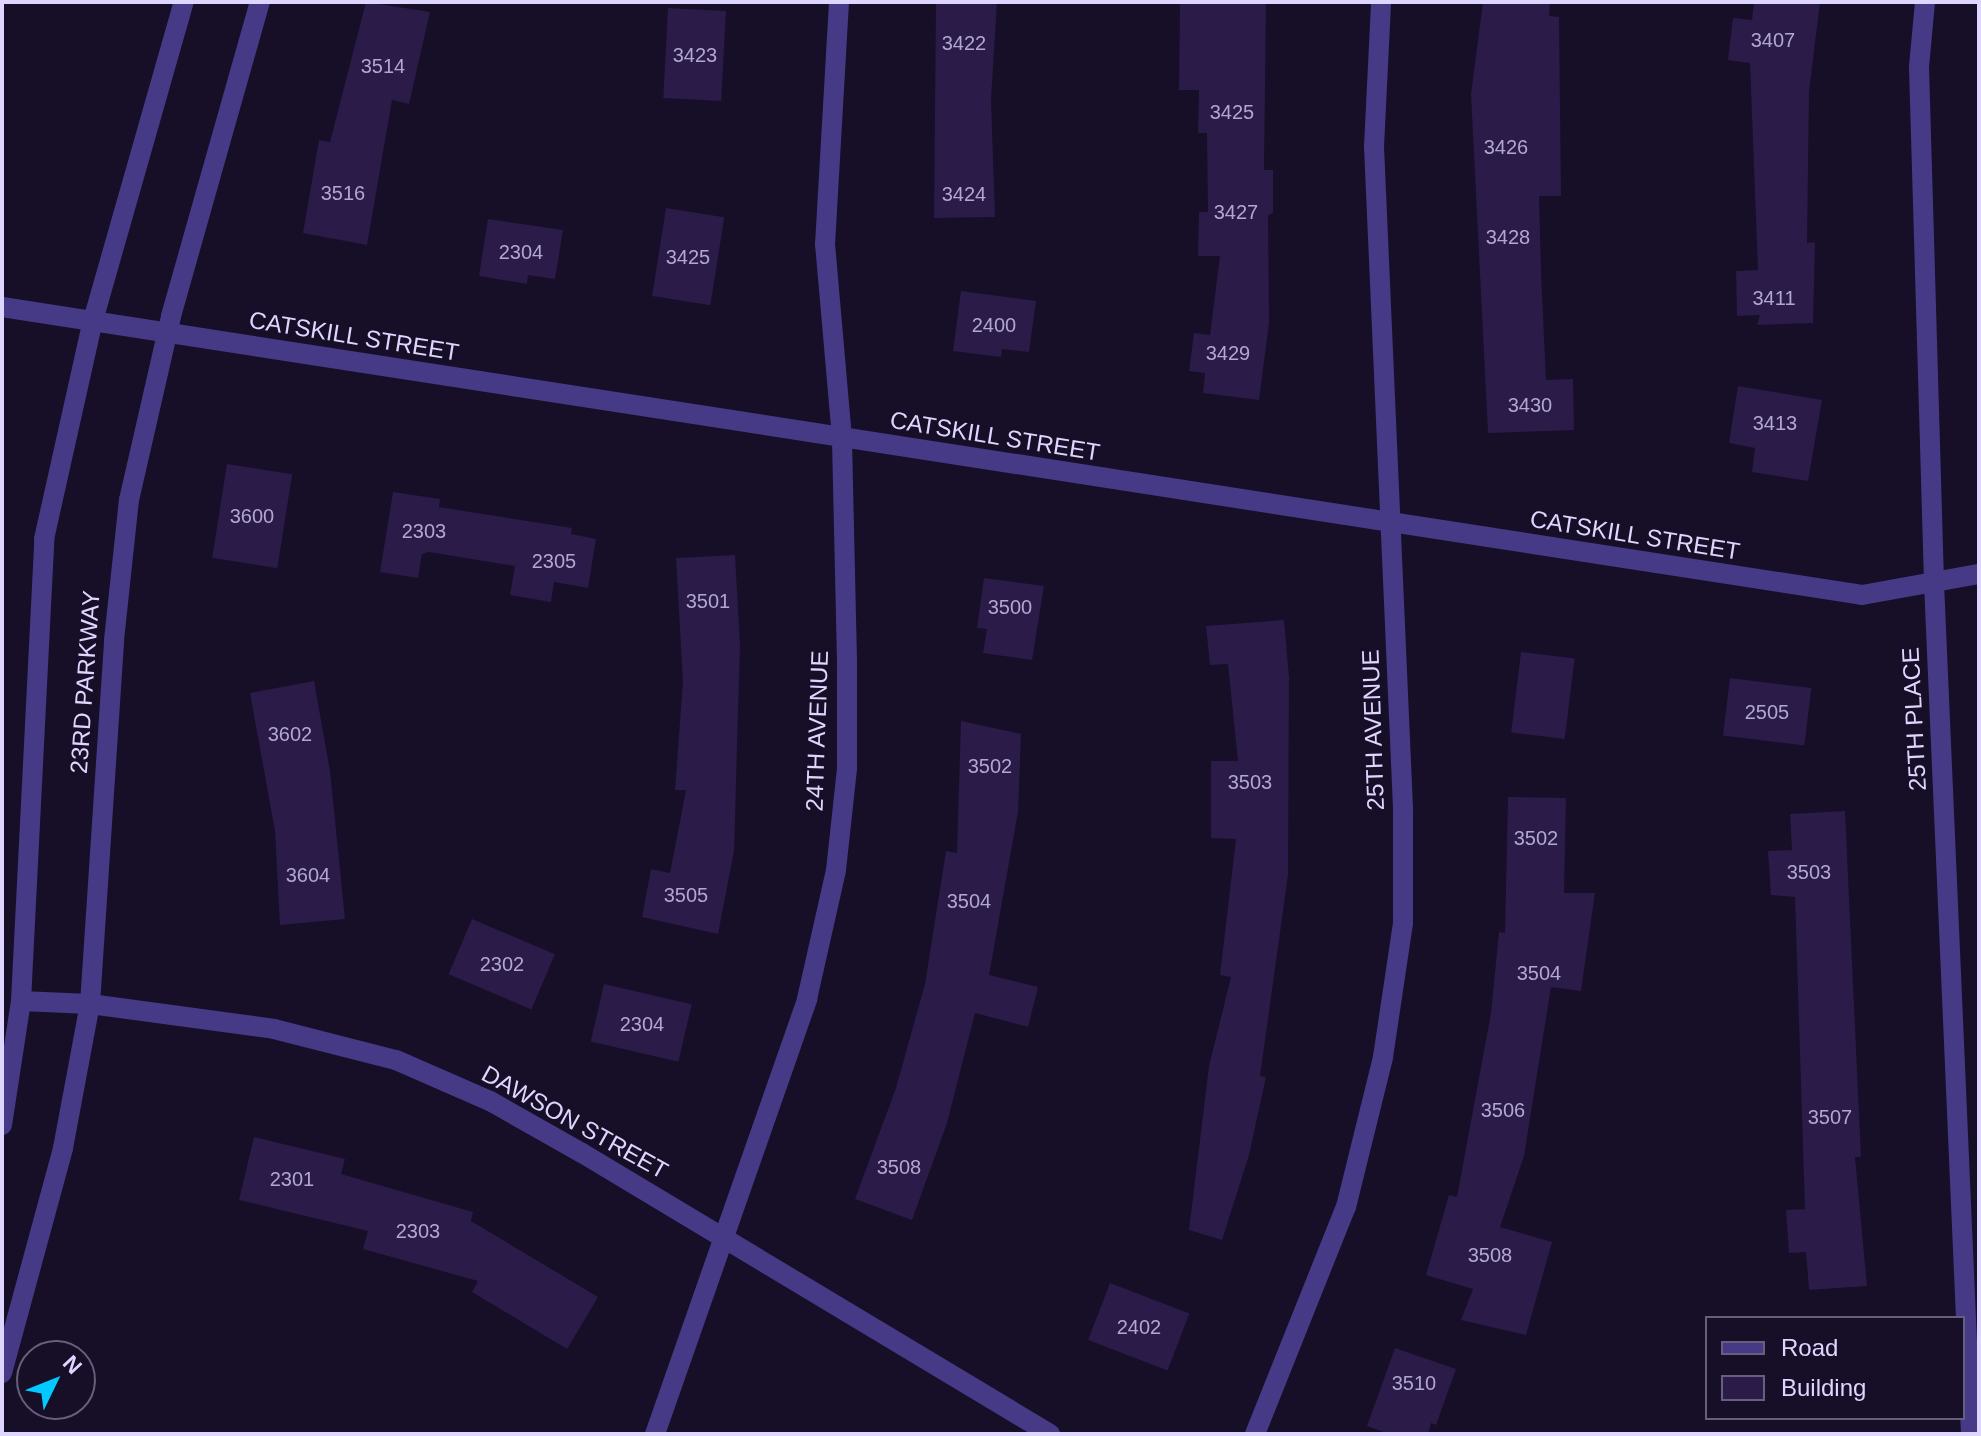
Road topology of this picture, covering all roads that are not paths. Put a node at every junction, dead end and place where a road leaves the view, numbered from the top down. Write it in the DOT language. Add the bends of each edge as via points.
graph roads {
  1 [pos="184,2"];
  2 [pos="260,2"];
  3 [pos="839,2"];
  4 [pos="1381,2"];
  5 [pos="1925,2"];
  6 [pos="2,307"];
  7 [pos="92,324"];
  8 [pos="167,333"];
  9 [pos="842,438"];
  10 [pos="1391,524"];
  11 [pos="1979,574"];
  12 [pos="1934,583"];
  13 [pos="21,1001"];
  14 [pos="90,1004"];
  15 [pos="2,1125"];
  16 [pos="726,1238"];
  17 [pos="2,1373"];
  18 [pos="655,1434"];
  19 [pos="1050,1434"];
  20 [pos="1255,1434"];
  21 [pos="1971,1434"];
  1 -- 7 [label="street, 23RD PARKWAY"];
  2 -- 8 [label="street, 23RD PARKWAY"];
  3 -- 9 [label="street, 24TH AVENUE" via="825,245"];
  4 -- 10 [label="street, 25TH AVENUE" via="1374,147"];
  5 -- 12 [label="street, 25TH PLACE" via="1919,67"];
  6 -- 7 [label="street, CATSKILL STREET"];
  7 -- 8 [label="street, CATSKILL STREET"];
  7 -- 13 [label="street, 23RD PARKWAY" via="44,539"];
  8 -- 9 [label="street, CATSKILL STREET"];
  8 -- 14 [label="street, 23RD PARKWAY" via="120,559"];
  9 -- 10 [label="street, CATSKILL STREET"];
  9 -- 16 [label="street, 24TH AVENUE" via="847,768 836,870 807,999"];
  10 -- 12 [label="street, CATSKILL STREET" via="1862,595"];
  10 -- 20 [label="street, 25TH AVENUE" via="1403,908 1385,1042 1346,1207"];
  11 -- 12 [label="street, CATSKILL STREET"];
  12 -- 21 [label="street, 25TH PLACE"];
  13 -- 14 [label="street, DAWSON STREET"];
  13 -- 15 [label="street, 23RD PARKWAY"];
  14 -- 16 [label="street, DAWSON STREET" via="274,1029 396,1060 490,1101"];
  14 -- 17 [label="street, 23RD PARKWAY" via="63,1148"];
  16 -- 18 [label="street, 24TH AVENUE"];
  16 -- 19 [label="street, DAWSON STREET"];
}
